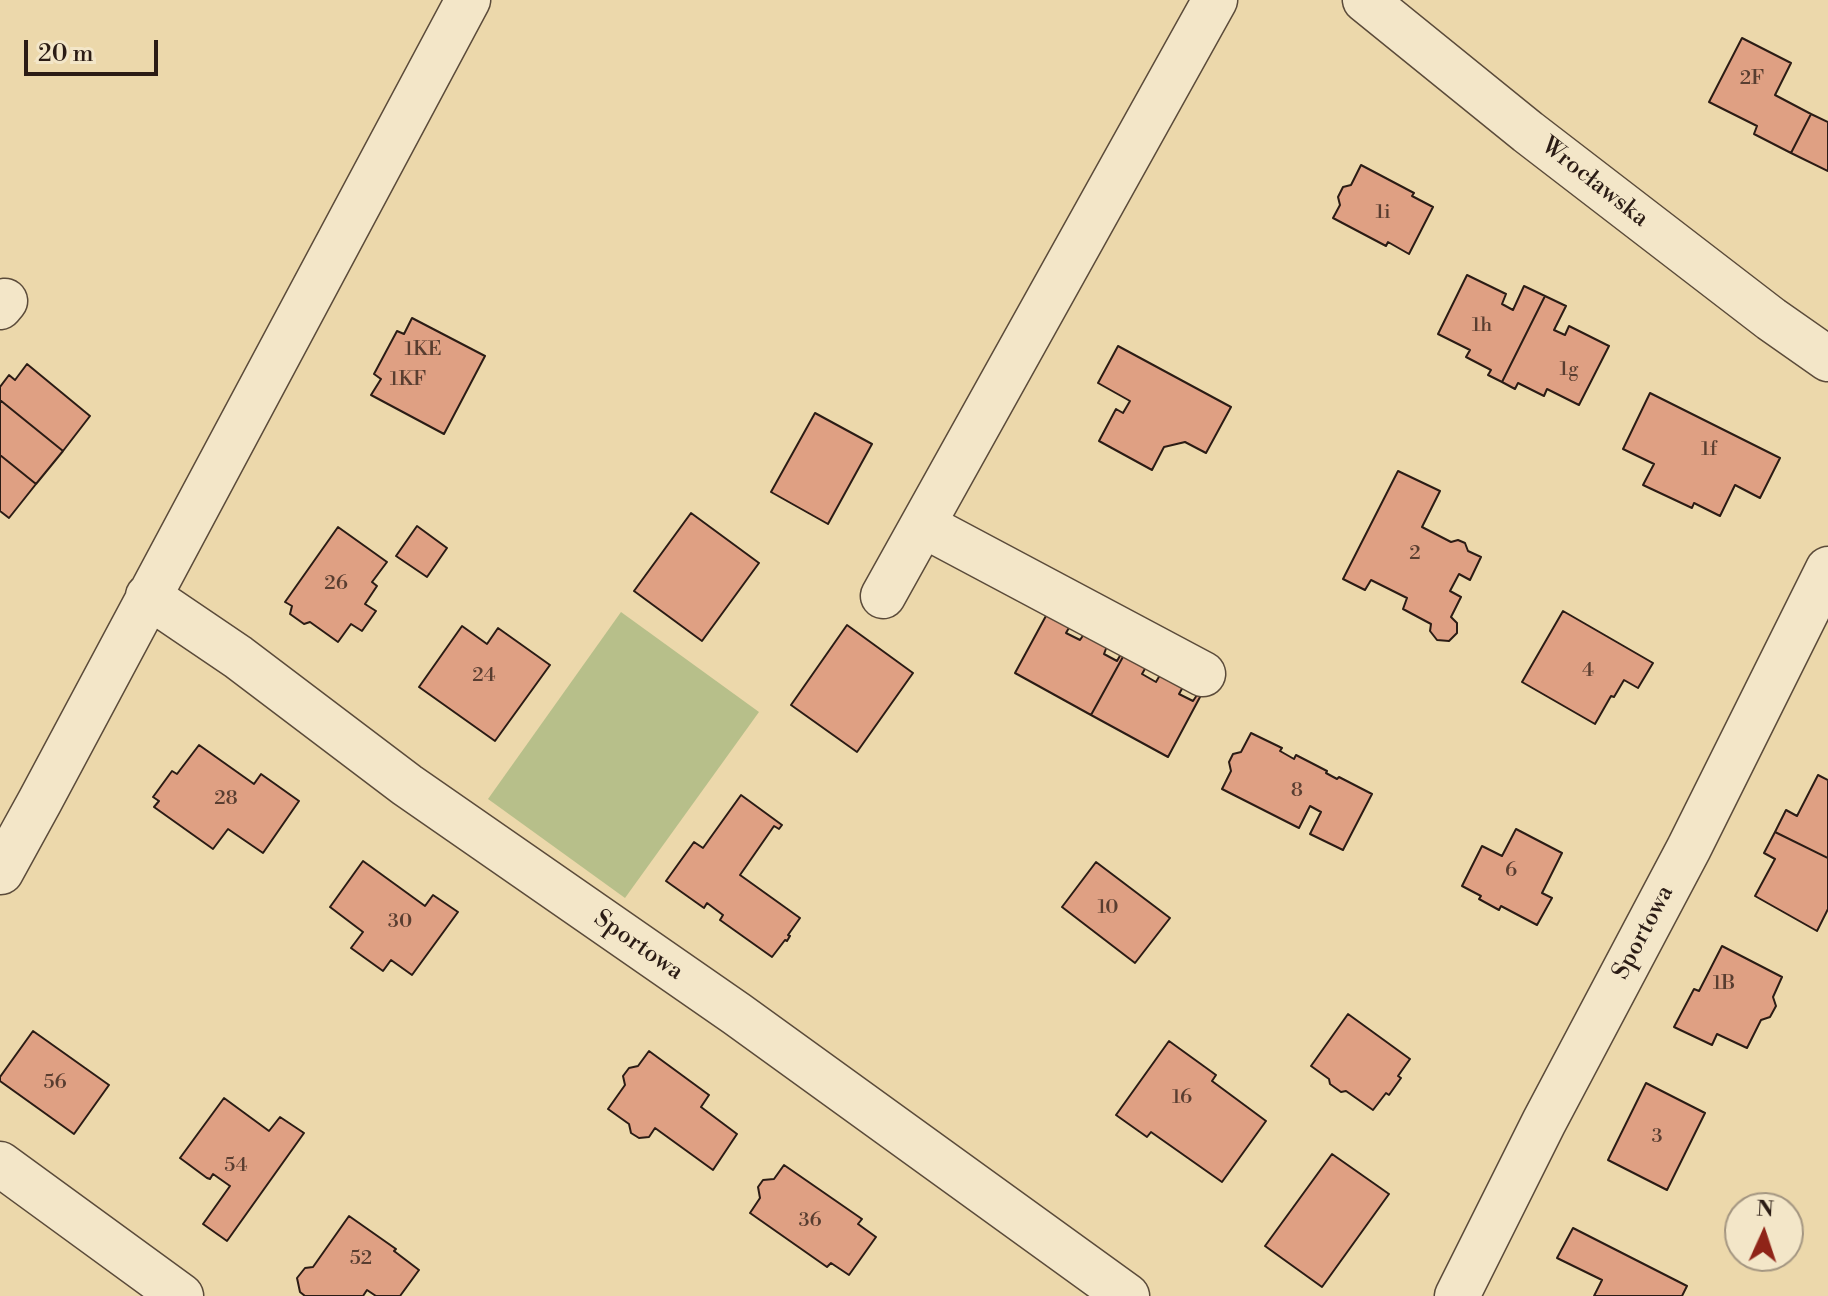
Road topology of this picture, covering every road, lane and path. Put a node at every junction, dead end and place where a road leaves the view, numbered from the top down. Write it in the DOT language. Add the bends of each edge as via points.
graph roads {
  1 [pos="468,0"];
  2 [pos="1215,0"];
  3 [pos="1365,0"];
  4 [pos="1828,359"];
  5 [pos="923,525"];
  6 [pos="1828,569"];
  7 [pos="148,596"];
  8 [pos="883,596"];
  9 [pos="1203,674"];
  10 [pos="0,871"];
  11 [pos="0,1164"];
  12 [pos="181,1296"];
  13 [pos="1127,1296"];
  14 [pos="1457,1296"];
  1 -- 7 [label="street"];
  2 -- 5 [label="street"];
  3 -- 4 [label="street, Wrocławska" via="1540,141"];
  5 -- 8 [label="street"];
  5 -- 9 [label="street"];
  6 -- 14 [label="street, Sportowa"];
  7 -- 10 [label="street"];
  7 -- 13 [label="street, Sportowa"];
  11 -- 12 [label="street"];
}
